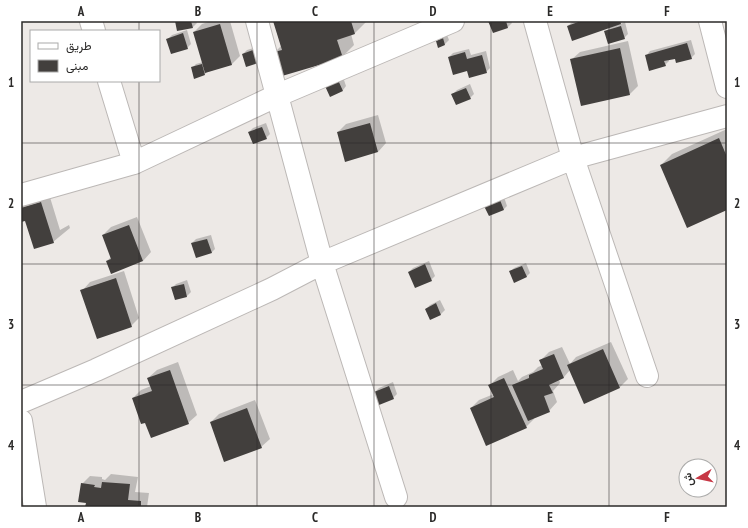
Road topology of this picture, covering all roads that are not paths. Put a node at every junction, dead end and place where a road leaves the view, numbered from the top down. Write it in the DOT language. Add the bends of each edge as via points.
graph roads {
  1 [pos="256,21"];
  2 [pos="535,21"];
  3 [pos="710,21"];
  4 [pos="449,22"];
  5 [pos="109,82"];
  6 [pos="727,87"];
  7 [pos="276,96"];
  8 [pos="727,116"];
  9 [pos="573,158"];
  10 [pos="134,163"];
  11 [pos="21,195"];
  12 [pos="322,263"];
  13 [pos="647,376"];
  14 [pos="21,402"];
  15 [pos="21,421"];
  16 [pos="396,497"];
  17 [pos="35,507"];
  1 -- 7 [label="street"];
  2 -- 9 [label="street"];
  3 -- 6 [label="street"];
  4 -- 7 [label="street"];
  5 -- 10 [label="street"];
  7 -- 10 [label="street"];
  7 -- 12 [label="street"];
  8 -- 9 [label="street"];
  9 -- 12 [label="street"];
  9 -- 13 [label="street"];
  10 -- 11 [label="street"];
  12 -- 14 [label="street" via="258,296"];
  12 -- 16 [label="street"];
  15 -- 17 [label="street"];
}
